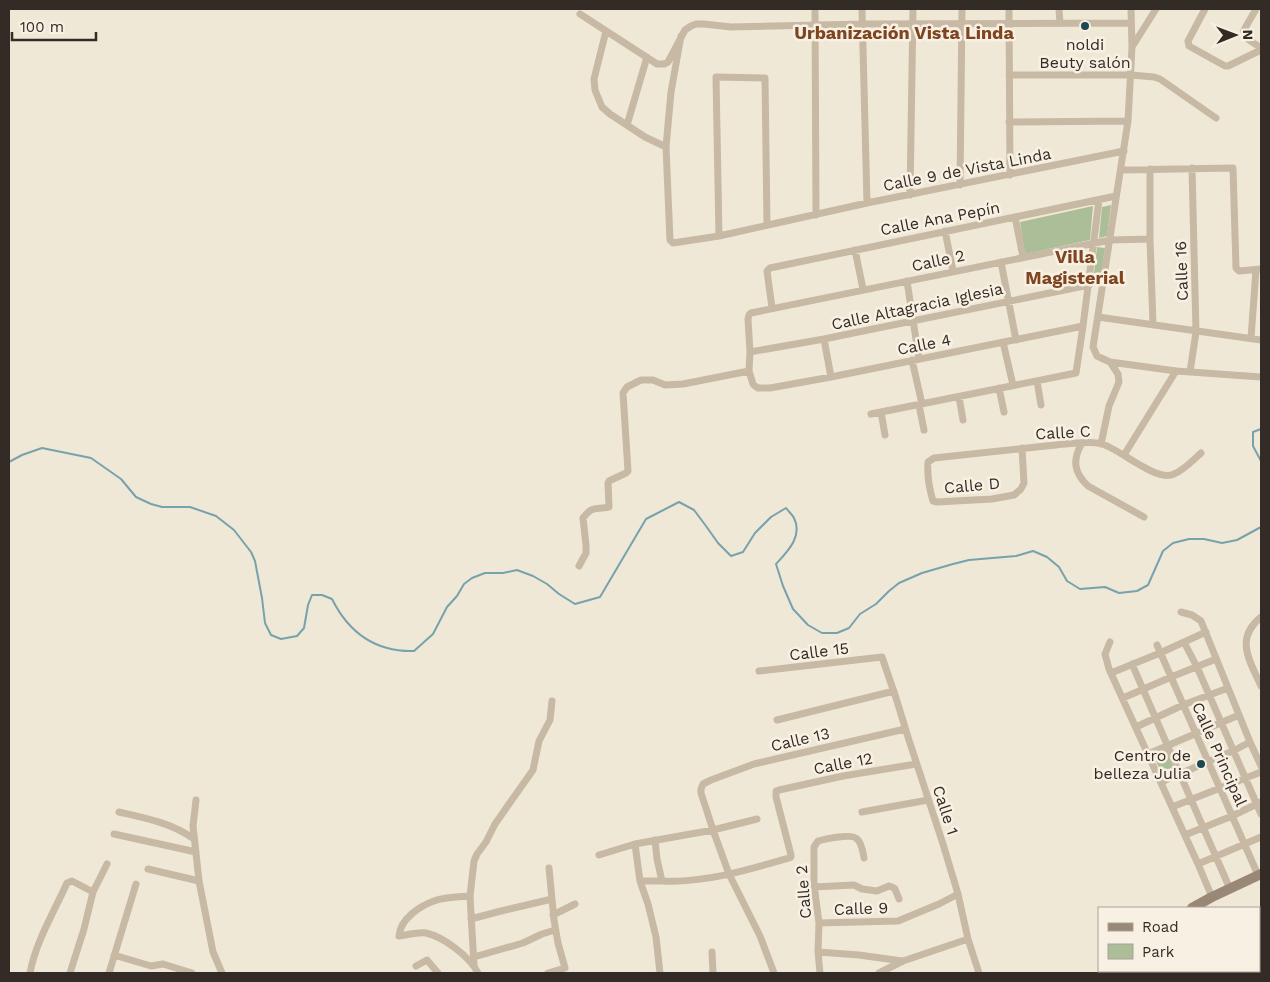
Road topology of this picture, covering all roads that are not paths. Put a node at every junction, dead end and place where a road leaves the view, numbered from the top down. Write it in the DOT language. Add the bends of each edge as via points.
graph roads {
  1 [pos="815,9"];
  2 [pos="862,9"];
  3 [pos="913,9"];
  4 [pos="962,9"];
  5 [pos="1009,9"];
  6 [pos="1060,9"];
  7 [pos="1131,9"];
  8 [pos="1156,9"];
  9 [pos="1256,9"];
  10 [pos="1203,10"];
  11 [pos="580,14"];
  12 [pos="1060,23"];
  13 [pos="1131,23"];
  14 [pos="862,24"];
  15 [pos="962,24"];
  16 [pos="1008,24"];
  17 [pos="913,25"];
  18 [pos="815,26"];
  19 [pos="606,31"];
  20 [pos="682,36"];
  21 [pos="1132,47"];
  22 [pos="1261,49"];
  23 [pos="647,57"];
  24 [pos="1009,75"];
  25 [pos="1131,75"];
  26 [pos="1216,118"];
  27 [pos="1128,121"];
  28 [pos="1009,122"];
  29 [pos="627,125"];
  30 [pos="666,146"];
  31 [pos="1124,151"];
  32 [pos="1192,168"];
  33 [pos="1150,169"];
  34 [pos="1121,170"];
  35 [pos="1010,175"];
  36 [pos="960,185"];
  37 [pos="910,195"];
  38 [pos="1116,196"];
  39 [pos="1099,200"];
  40 [pos="867,203"];
  41 [pos="816,215"];
  42 [pos="1015,217"];
  43 [pos="767,225"];
  44 [pos="945,231"];
  45 [pos="720,236"];
  46 [pos="1150,239"];
  47 [pos="1110,240"];
  48 [pos="1094,243"];
  49 [pos="855,250"];
  50 [pos="1023,257"];
  51 [pos="1001,262"];
  52 [pos="1259,269"];
  53 [pos="953,271"];
  54 [pos="907,281"];
  55 [pos="1088,285"];
  56 [pos="863,290"];
  57 [pos="1008,301"];
  58 [pos="772,308"];
  59 [pos="1098,317"];
  60 [pos="913,320"];
  61 [pos="1153,325"];
  62 [pos="1083,326"];
  63 [pos="1196,332"];
  64 [pos="1251,338"];
  65 [pos="824,339"];
  66 [pos="1016,340"];
  67 [pos="1261,340"];
  68 [pos="1003,342"];
  69 [pos="750,352"];
  70 [pos="915,360"];
  71 [pos="1110,362"];
  72 [pos="749,371"];
  73 [pos="1176,371"];
  74 [pos="1190,372"];
  75 [pos="831,377"];
  76 [pos="1261,377"];
  77 [pos="1037,381"];
  78 [pos="1012,385"];
  79 [pos="999,388"];
  80 [pos="958,397"];
  81 [pos="921,405"];
  82 [pos="1042,405"];
  83 [pos="881,412"];
  84 [pos="1004,412"];
  85 [pos="871,414"];
  86 [pos="963,420"];
  87 [pos="924,430"];
  88 [pos="885,435"];
  89 [pos="1082,443"];
  90 [pos="1101,444"];
  91 [pos="1022,448"];
  92 [pos="1201,453"];
  93 [pos="1124,455"];
  94 [pos="940,458"];
  95 [pos="1144,518"];
  96 [pos="578,566"];
  97 [pos="1181,612"];
  98 [pos="1261,617"];
  99 [pos="1206,632"];
  100 [pos="1110,642"];
  101 [pos="1184,642"];
  102 [pos="1157,645"];
  103 [pos="1160,653"];
  104 [pos="882,657"];
  105 [pos="1216,659"];
  106 [pos="1132,664"];
  107 [pos="1197,667"];
  108 [pos="759,672"];
  109 [pos="1111,673"];
  110 [pos="1171,677"];
  111 [pos="1261,686"];
  112 [pos="1228,688"];
  113 [pos="1143,690"];
  114 [pos="894,691"];
  115 [pos="1209,695"];
  116 [pos="1123,698"];
  117 [pos="552,701"];
  118 [pos="1183,705"];
  119 [pos="1239,716"];
  120 [pos="1155,718"];
  121 [pos="777,720"];
  122 [pos="1222,723"];
  123 [pos="1136,726"];
  124 [pos="905,729"];
  125 [pos="1196,734"];
  126 [pos="1250,742"];
  127 [pos="1167,745"];
  128 [pos="1234,751"];
  129 [pos="1148,754"];
  130 [pos="1208,762"];
  131 [pos="916,764"];
  132 [pos="1261,766"];
  133 [pos="1261,772"];
  134 [pos="1180,774"];
  135 [pos="1245,779"];
  136 [pos="1161,782"];
  137 [pos="1220,788"];
  138 [pos="196,800"];
  139 [pos="928,800"];
  140 [pos="1192,800"];
  141 [pos="1259,803"];
  142 [pos="1172,807"];
  143 [pos="119,812"];
  144 [pos="862,812"];
  145 [pos="1261,814"];
  146 [pos="1232,816"];
  147 [pos="758,819"];
  148 [pos="1204,827"];
  149 [pos="713,830"];
  150 [pos="114,834"];
  151 [pos="1185,835"];
  152 [pos="1261,837"];
  153 [pos="194,839"];
  154 [pos="655,840"];
  155 [pos="635,844"];
  156 [pos="1244,844"];
  157 [pos="196,852"];
  158 [pos="599,855"];
  159 [pos="1216,856"];
  160 [pos="864,858"];
  161 [pos="107,864"];
  162 [pos="1198,864"];
  163 [pos="549,868"];
  164 [pos="148,869"];
  165 [pos="729,874"];
  166 [pos="1260,875"];
  167 [pos="640,881"];
  168 [pos="662,881"];
  169 [pos="199,882"];
  170 [pos="136,884"];
  171 [pos="814,888"];
  172 [pos="1230,889"];
  173 [pos="93,892"];
  174 [pos="958,894"];
  175 [pos="470,896"];
  176 [pos="1212,897"];
  177 [pos="899,899"];
  178 [pos="552,900"];
  179 [pos="575,904"];
  180 [pos="1194,907"];
  181 [pos="553,915"];
  182 [pos="471,919"];
  183 [pos="820,923"];
  184 [pos="555,930"];
  185 [pos="968,939"];
  186 [pos="712,952"];
  187 [pos="818,952"];
  188 [pos="114,955"];
  189 [pos="474,957"];
  190 [pos="903,961"];
  191 [pos="160,964"];
  192 [pos="474,965"];
  193 [pos="416,966"];
  194 [pos="566,970"];
  195 [pos="30,973"];
  196 [pos="70,973"];
  197 [pos="109,973"];
  198 [pos="158,973"];
  199 [pos="192,973"];
  200 [pos="222,973"];
  201 [pos="437,973"];
  202 [pos="478,973"];
  203 [pos="548,973"];
  204 [pos="660,973"];
  205 [pos="713,973"];
  206 [pos="774,973"];
  207 [pos="820,973"];
  208 [pos="879,973"];
  209 [pos="979,973"];
  1 -- 18 [label="street"];
  2 -- 14 [label="street"];
  3 -- 17 [label="street"];
  4 -- 15 [label="street"];
  5 -- 16 [label="street"];
  6 -- 12 [label="street"];
  7 -- 13 [label="street"];
  8 -- 21 [label="street"];
  9 -- 22 [label="street" via="1244,34"];
  10 -- 22 [label="street" via="1188,41 1189,46 1225,66"];
  11 -- 19 [label="street"];
  12 -- 13 [label="street"];
  12 -- 16 [label="street"];
  13 -- 21 [label="street"];
  14 -- 17 [label="street"];
  14 -- 18 [label="street"];
  14 -- 40 [label="street"];
  15 -- 16 [label="street"];
  15 -- 17 [label="street"];
  15 -- 36 [label="street"];
  16 -- 24 [label="street"];
  17 -- 37 [label="street"];
  18 -- 20 [label="street" via="696,24 685,30"];
  18 -- 41 [label="street"];
  19 -- 23 [label="street"];
  19 -- 29 [label="street" via="594,79 595,90 602,107"];
  20 -- 23 [label="street" via="668,62 657,64"];
  20 -- 30 [label="street" via="671,92"];
  21 -- 25 [label="street"];
  23 -- 29 [label="street"];
  24 -- 25 [label="street"];
  24 -- 28 [label="street"];
  25 -- 26 [label="street" via="1158,78"];
  25 -- 27 [label="street"];
  27 -- 28 [label="street"];
  27 -- 31 [label="street"];
  28 -- 35 [label="street"];
  29 -- 30 [label="street"];
  30 -- 45 [label="street, Calle 9 de Vista Linda" via="670,240 676,243"];
  31 -- 34 [label="street"];
  31 -- 35 [label="street, Calle 9 de Vista Linda"];
  32 -- 33 [label="street"];
  32 -- 52 [label="street" via="1233,168 1236,268 1239,271"];
  32 -- 63 [label="street, Calle 16"];
  33 -- 34 [label="street"];
  33 -- 46 [label="street"];
  34 -- 38 [label="street"];
  35 -- 36 [label="street, Calle 9 de Vista Linda"];
  36 -- 37 [label="street, Calle 9 de Vista Linda"];
  37 -- 40 [label="street, Calle 9 de Vista Linda"];
  38 -- 39 [label="street, Calle Ana Pepín"];
  38 -- 47 [label="street"];
  39 -- 42 [label="street, Calle Ana Pepín"];
  39 -- 48 [label="street"];
  40 -- 41 [label="street, Calle 9 de Vista Linda"];
  41 -- 43 [label="street, Calle 9 de Vista Linda"];
  42 -- 44 [label="street, Calle Ana Pepín"];
  42 -- 50 [label="street"];
  43 -- 45 [label="street, Calle 9 de Vista Linda"];
  43 -- 45 [label="street" via="765,78 716,77"];
  44 -- 49 [label="street, Calle Ana Pepín"];
  44 -- 53 [label="street"];
  46 -- 47 [label="street, Calle 2"];
  46 -- 61 [label="street"];
  47 -- 48 [label="street, Calle 2"];
  47 -- 59 [label="street"];
  48 -- 50 [label="street, Calle 2"];
  48 -- 55 [label="street"];
  49 -- 56 [label="street"];
  49 -- 58 [label="street, Calle Ana Pepín" via="767,270"];
  50 -- 51 [label="street, Calle 2"];
  51 -- 53 [label="street, Calle 2"];
  51 -- 57 [label="street"];
  52 -- 64 [label="street"];
  53 -- 54 [label="street, Calle 2"];
  54 -- 56 [label="street, Calle 2"];
  54 -- 60 [label="street"];
  55 -- 57 [label="street, Calle Altagracia Iglesia"];
  55 -- 62 [label="street"];
  56 -- 58 [label="street, Calle 2"];
  57 -- 60 [label="street, Calle Altagracia Iglesia"];
  57 -- 66 [label="street"];
  58 -- 69 [label="street, Calle 2" via="749,315"];
  59 -- 61 [label="street"];
  59 -- 71 [label="street" via="1093,347 1097,356"];
  60 -- 65 [label="street, Calle Altagracia Iglesia"];
  60 -- 70 [label="street"];
  61 -- 63 [label="street"];
  62 -- 66 [label="street, Calle 4"];
  62 -- 77 [label="street" via="1076,373"];
  63 -- 64 [label="street"];
  63 -- 74 [label="street, Calle 16"];
  64 -- 67 [label="street"];
  65 -- 69 [label="street, Calle Altagracia Iglesia"];
  65 -- 75 [label="street"];
  66 -- 68 [label="street, Calle 4"];
  68 -- 70 [label="street, Calle 4"];
  68 -- 78 [label="street"];
  69 -- 72 [label="street"];
  70 -- 75 [label="street, Calle 4"];
  70 -- 81 [label="street"];
  71 -- 73 [label="street"];
  71 -- 90 [label="street" via="1119,382 1109,406"];
  72 -- 75 [label="street, Calle 4" via="755,386 770,388"];
  72 -- 96 [label="street" via="683,384 665,385 653,380 640,380 627,387 623,393 628,472 609,481 609,507 593,509 583,518 586,553"];
  73 -- 74 [label="street"];
  73 -- 93 [label="street"];
  74 -- 76 [label="street"];
  77 -- 78 [label="street"];
  77 -- 82 [label="street"];
  78 -- 79 [label="street"];
  79 -- 80 [label="street"];
  79 -- 84 [label="street"];
  80 -- 81 [label="street"];
  80 -- 86 [label="street"];
  81 -- 83 [label="street"];
  81 -- 87 [label="street"];
  83 -- 85 [label="street"];
  83 -- 88 [label="street"];
  89 -- 90 [label="street, Calle C"];
  89 -- 91 [label="street, Calle C"];
  89 -- 95 [label="street" via="1076,462 1082,480"];
  90 -- 93 [label="street, Calle C"];
  91 -- 94 [label="street, Calle C"];
  91 -- 94 [label="street, Calle D" via="1024,483 1021,489 1014,495 992,499 933,500 928,462"];
  92 -- 93 [label="street, Calle C" via="1170,476 1154,473"];
  97 -- 99 [label="street" via="1201,621"];
  98 -- 111 [label="street" via="1247,635 1246,651"];
  99 -- 101 [label="street"];
  99 -- 105 [label="street"];
  100 -- 109 [label="street" via="1105,654"];
  101 -- 103 [label="street"];
  101 -- 107 [label="street"];
  102 -- 103 [label="street, Calle Principal"];
  103 -- 106 [label="street"];
  103 -- 110 [label="street, Calle Principal"];
  104 -- 108 [label="street, Calle 15"];
  104 -- 114 [label="street, Calle 1"];
  105 -- 107 [label="street"];
  105 -- 112 [label="street"];
  106 -- 109 [label="street"];
  106 -- 113 [label="street"];
  107 -- 110 [label="street"];
  107 -- 115 [label="street"];
  109 -- 116 [label="street"];
  110 -- 113 [label="street"];
  110 -- 118 [label="street, Calle Principal"];
  112 -- 115 [label="street"];
  112 -- 119 [label="street"];
  113 -- 116 [label="street"];
  113 -- 120 [label="street"];
  114 -- 121 [label="street"];
  114 -- 124 [label="street, Calle 1"];
  115 -- 118 [label="street"];
  115 -- 122 [label="street"];
  116 -- 123 [label="street"];
  117 -- 175 [label="street" via="550,720 539,741 533,770 477,854"];
  118 -- 120 [label="street"];
  118 -- 125 [label="street, Calle Principal"];
  119 -- 122 [label="street"];
  119 -- 126 [label="street"];
  120 -- 123 [label="street"];
  120 -- 127 [label="street"];
  122 -- 125 [label="street"];
  122 -- 128 [label="street"];
  123 -- 129 [label="street"];
  124 -- 131 [label="street, Calle 1"];
  124 -- 149 [label="street, Calle 13" via="754,764 703,784 701,793"];
  125 -- 127 [label="street"];
  125 -- 130 [label="street, Calle Principal"];
  126 -- 128 [label="street"];
  126 -- 132 [label="street"];
  127 -- 129 [label="street"];
  127 -- 134 [label="street"];
  128 -- 130 [label="street"];
  128 -- 135 [label="street"];
  129 -- 136 [label="street"];
  130 -- 134 [label="street"];
  130 -- 137 [label="street, Calle Principal"];
  131 -- 139 [label="street, Calle 1"];
  131 -- 165 [label="street, Calle 12" via="776,791 791,857"];
  133 -- 135 [label="street"];
  134 -- 136 [label="street"];
  134 -- 140 [label="street"];
  135 -- 137 [label="street"];
  135 -- 141 [label="street"];
  136 -- 142 [label="street"];
  137 -- 140 [label="street"];
  137 -- 146 [label="street, Calle Principal"];
  138 -- 153 [label="street"];
  139 -- 144 [label="street"];
  139 -- 174 [label="street, Calle 1"];
  140 -- 142 [label="street"];
  140 -- 148 [label="street"];
  141 -- 145 [label="street"];
  141 -- 146 [label="street"];
  142 -- 151 [label="street"];
  143 -- 153 [label="street" via="159,821"];
  146 -- 148 [label="street"];
  146 -- 156 [label="street, Calle Principal"];
  147 -- 149 [label="street"];
  148 -- 151 [label="street"];
  148 -- 159 [label="street"];
  149 -- 154 [label="street"];
  149 -- 165 [label="street"];
  150 -- 157 [label="street"];
  151 -- 162 [label="street"];
  152 -- 156 [label="street"];
  153 -- 157 [label="street"];
  154 -- 155 [label="street"];
  154 -- 168 [label="street"];
  155 -- 158 [label="street"];
  155 -- 167 [label="street"];
  156 -- 159 [label="street"];
  156 -- 166 [label="street, Calle Principal"];
  157 -- 169 [label="street"];
  159 -- 162 [label="street"];
  159 -- 172 [label="street"];
  160 -- 171 [label="street, Calle 2" via="861,844 855,837 818,841 814,847"];
  161 -- 173 [label="street"];
  162 -- 176 [label="street"];
  163 -- 178 [label="street"];
  164 -- 169 [label="street"];
  165 -- 168 [label="street"];
  165 -- 206 [label="street"];
  166 -- 172 [label="street"];
  167 -- 168 [label="street"];
  167 -- 204 [label="street" via="652,917"];
  169 -- 200 [label="street" via="213,952"];
  170 -- 188 [label="street"];
  171 -- 177 [label="street" via="854,884 862,889 878,891 889,886"];
  171 -- 183 [label="street, Calle 2"];
  172 -- 176 [label="street"];
  173 -- 195 [label="street" via="72,882 67,883 45,929"];
  173 -- 196 [label="street"];
  174 -- 183 [label="street, Calle 9" via="898,921"];
  174 -- 185 [label="street, Calle 1"];
  175 -- 182 [label="street"];
  175 -- 192 [label="street" via="435,901 420,908 399,929 398,936 425,933 455,948"];
  176 -- 180 [label="street"];
  178 -- 181 [label="street"];
  178 -- 182 [label="street"];
  179 -- 181 [label="street"];
  181 -- 184 [label="street"];
  182 -- 189 [label="street"];
  183 -- 187 [label="street, Calle 2"];
  184 -- 189 [label="street"];
  184 -- 194 [label="street"];
  185 -- 190 [label="street"];
  185 -- 209 [label="street, Calle 1"];
  186 -- 205 [label="street"];
  187 -- 190 [label="street"];
  187 -- 207 [label="street, Calle 2"];
  188 -- 191 [label="street" via="151,966"];
  188 -- 197 [label="street"];
  189 -- 192 [label="street"];
  190 -- 208 [label="street"];
  191 -- 198 [label="street"];
  191 -- 199 [label="street"];
  192 -- 202 [label="street"];
  193 -- 201 [label="street" via="427,960"];
  194 -- 203 [label="street"];
}
